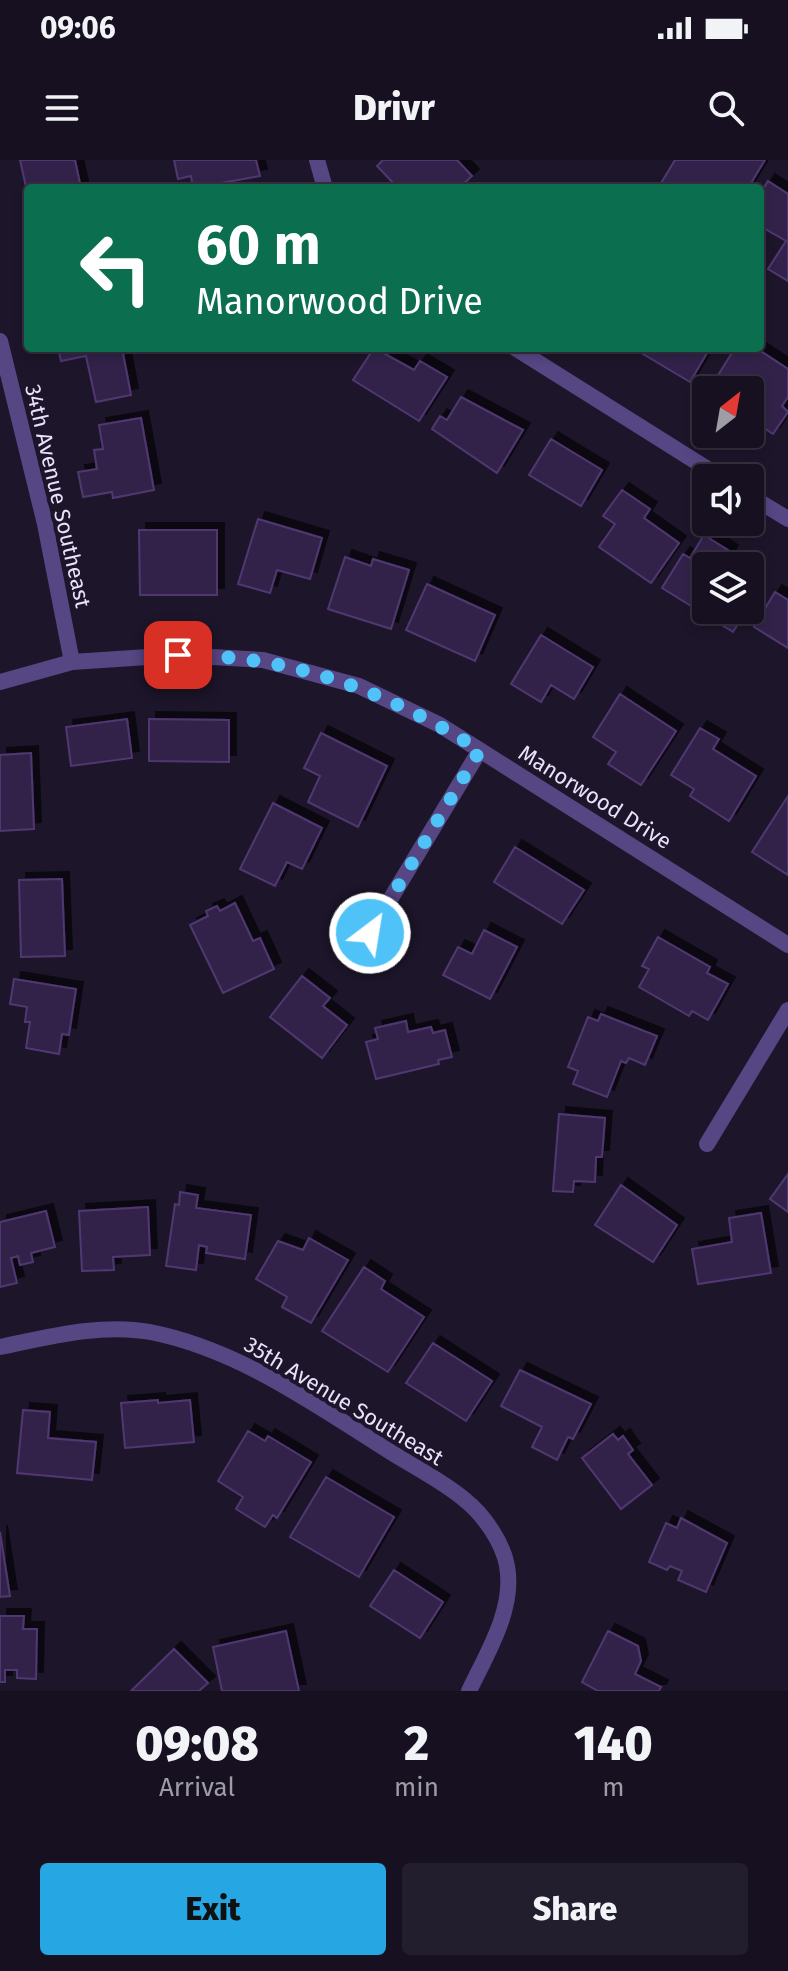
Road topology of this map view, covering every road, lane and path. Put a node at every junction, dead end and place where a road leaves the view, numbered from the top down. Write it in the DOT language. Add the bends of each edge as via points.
graph roads {
  1 [pos="317,160"];
  2 [pos="324,184"];
  3 [pos="0,341"];
  4 [pos="521,352"];
  5 [pos="700,464"];
  6 [pos="764,504"];
  7 [pos="788,519"];
  8 [pos="72,662"];
  9 [pos="0,682"];
  10 [pos="480,750"];
  11 [pos="370,933"];
  12 [pos="788,945"];
  13 [pos="788,1010"];
  14 [pos="707,1144"];
  15 [pos="0,1347"];
  16 [pos="469,1691"];
  1 -- 2 [label="street"];
  3 -- 8 [label="street, 34th Avenue Southeast"];
  4 -- 5 [label="street"];
  6 -- 7 [label="street"];
  8 -- 9 [label="street, Manorwood Drive"];
  8 -- 10 [label="street, Manorwood Drive" via="216,656 301,667 389,699"];
  10 -- 11 [label="street"];
  10 -- 12 [label="street, Manorwood Drive"];
  13 -- 14 [label="street"];
  15 -- 16 [label="street, 35th Avenue Southeast" via="63,1334 149,1332 220,1353 313,1403 465,1500 500,1545 510,1582 500,1625"];
}
